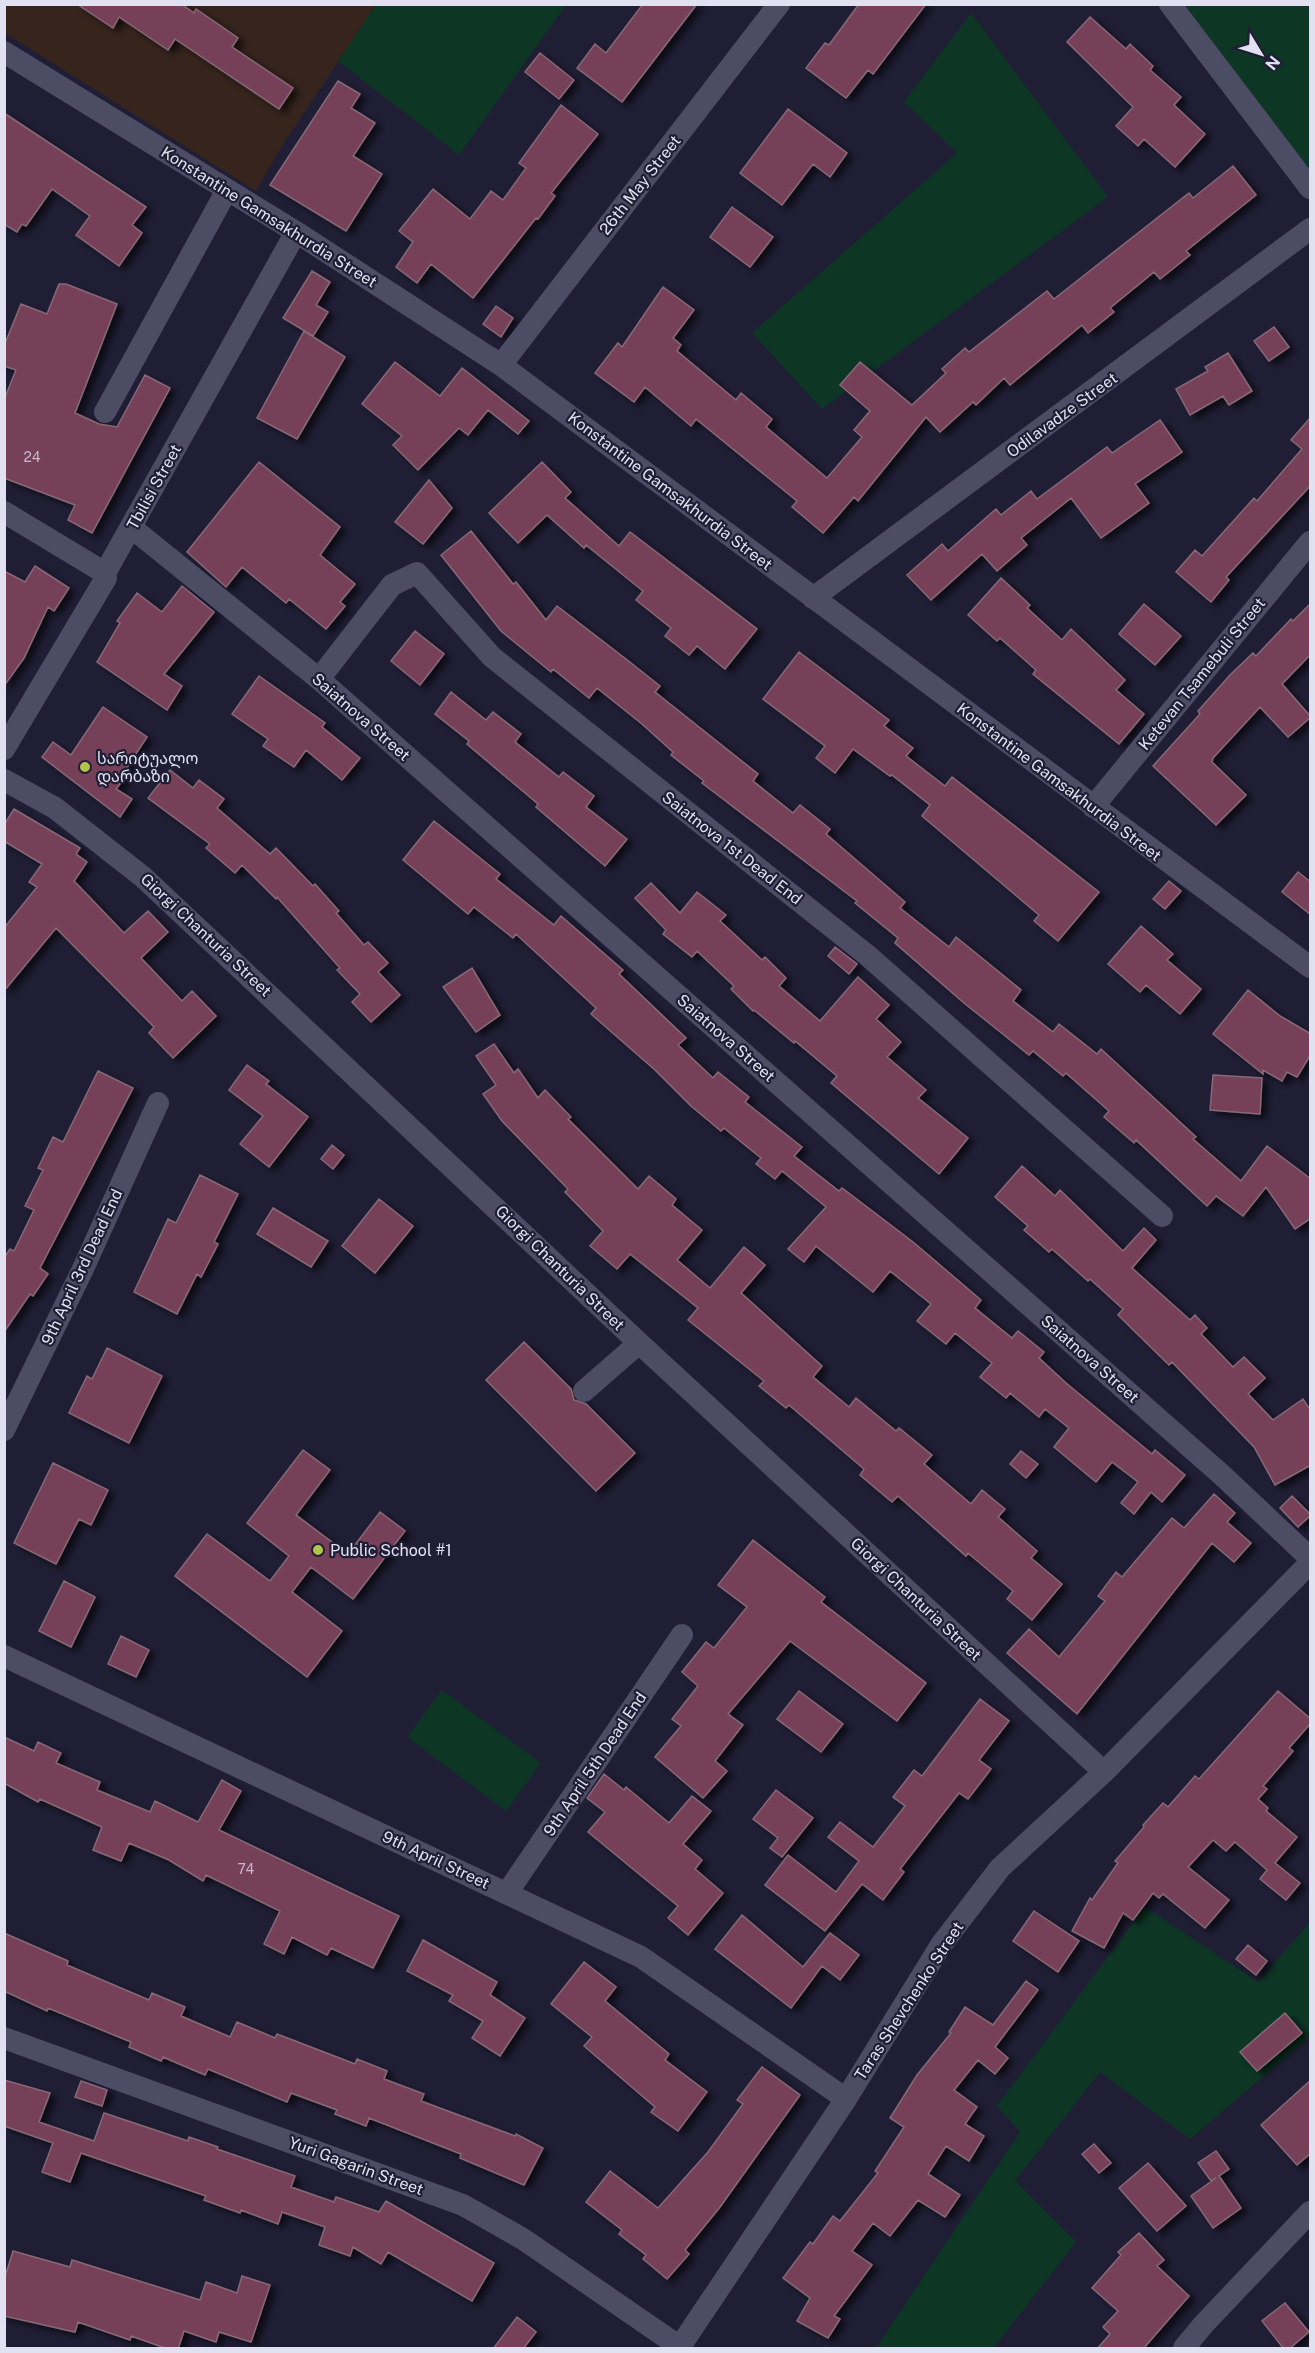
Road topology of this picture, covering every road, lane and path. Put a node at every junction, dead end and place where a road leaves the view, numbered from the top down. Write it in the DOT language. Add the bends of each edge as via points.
graph roads {
  1 [pos="779,4"];
  2 [pos="1170,4"];
  3 [pos="4,52"];
  4 [pos="1311,188"];
  5 [pos="227,190"];
  6 [pos="1311,228"];
  7 [pos="296,232"];
  8 [pos="501,365"];
  9 [pos="105,412"];
  10 [pos="4,512"];
  11 [pos="132,528"];
  12 [pos="1311,542"];
  13 [pos="105,573"];
  14 [pos="813,598"];
  15 [pos="319,679"];
  16 [pos="8,745"];
  17 [pos="5,780"];
  18 [pos="1093,807"];
  19 [pos="1311,967"];
  20 [pos="158,1103"];
  21 [pos="1162,1216"];
  22 [pos="639,1342"];
  23 [pos="584,1391"];
  24 [pos="4,1430"];
  25 [pos="1311,1558"];
  26 [pos="1311,1563"];
  27 [pos="682,1635"];
  28 [pos="4,1656"];
  29 [pos="1104,1772"];
  30 [pos="507,1893"];
  31 [pos="4,2038"];
  32 [pos="846,2099"];
  33 [pos="1311,2212"];
  34 [pos="680,2348"];
  35 [pos="1184,2349"];
  1 -- 8 [label="street, 26th May Street"];
  2 -- 4 [label="street"];
  3 -- 5 [label="street, Konstantine Gamsakhurdia Street"];
  5 -- 7 [label="street, Konstantine Gamsakhurdia Street"];
  5 -- 9 [label="street"];
  6 -- 14 [label="street, Odilavadze Street"];
  7 -- 8 [label="street, Konstantine Gamsakhurdia Street"];
  7 -- 11 [label="street, Tbilisi Street"];
  8 -- 14 [label="street, Konstantine Gamsakhurdia Street"];
  10 -- 13 [label="street"];
  11 -- 13 [label="street, Tbilisi Street"];
  11 -- 15 [label="street, Saiatnova Street"];
  12 -- 18 [label="street, Ketevan Tsamebuli Street"];
  13 -- 16 [label="street, Tbilisi Street"];
  14 -- 18 [label="street, Konstantine Gamsakhurdia Street"];
  15 -- 21 [label="street, Saiatnova 1st Dead End" via="392,585 417,573 492,657 867,955"];
  15 -- 25 [label="street, Saiatnova Street" via="1223,1476"];
  16 -- 17 [label="street, Tbilisi Street"];
  17 -- 22 [label="street, Giorgi Chanturia Street" via="55,808 143,877"];
  18 -- 19 [label="street, Konstantine Gamsakhurdia Street"];
  20 -- 24 [label="street, 9th April 3rd Dead End"];
  22 -- 23 [label="street"];
  22 -- 29 [label="street, Giorgi Chanturia Street"];
  26 -- 29 [label="street, Taras Shevchenko Street"];
  27 -- 30 [label="street, 9th April 5th Dead End"];
  28 -- 30 [label="street, 9th April Street"];
  29 -- 32 [label="street, Taras Shevchenko Street" via="1000,1868 941,1945"];
  30 -- 32 [label="street, 9th April Street" via="641,1957"];
  31 -- 34 [label="street, Yuri Gagarin Street" via="463,2205 523,2239"];
  32 -- 34 [label="street, Taras Shevchenko Street"];
  33 -- 35 [label="street"];
}
